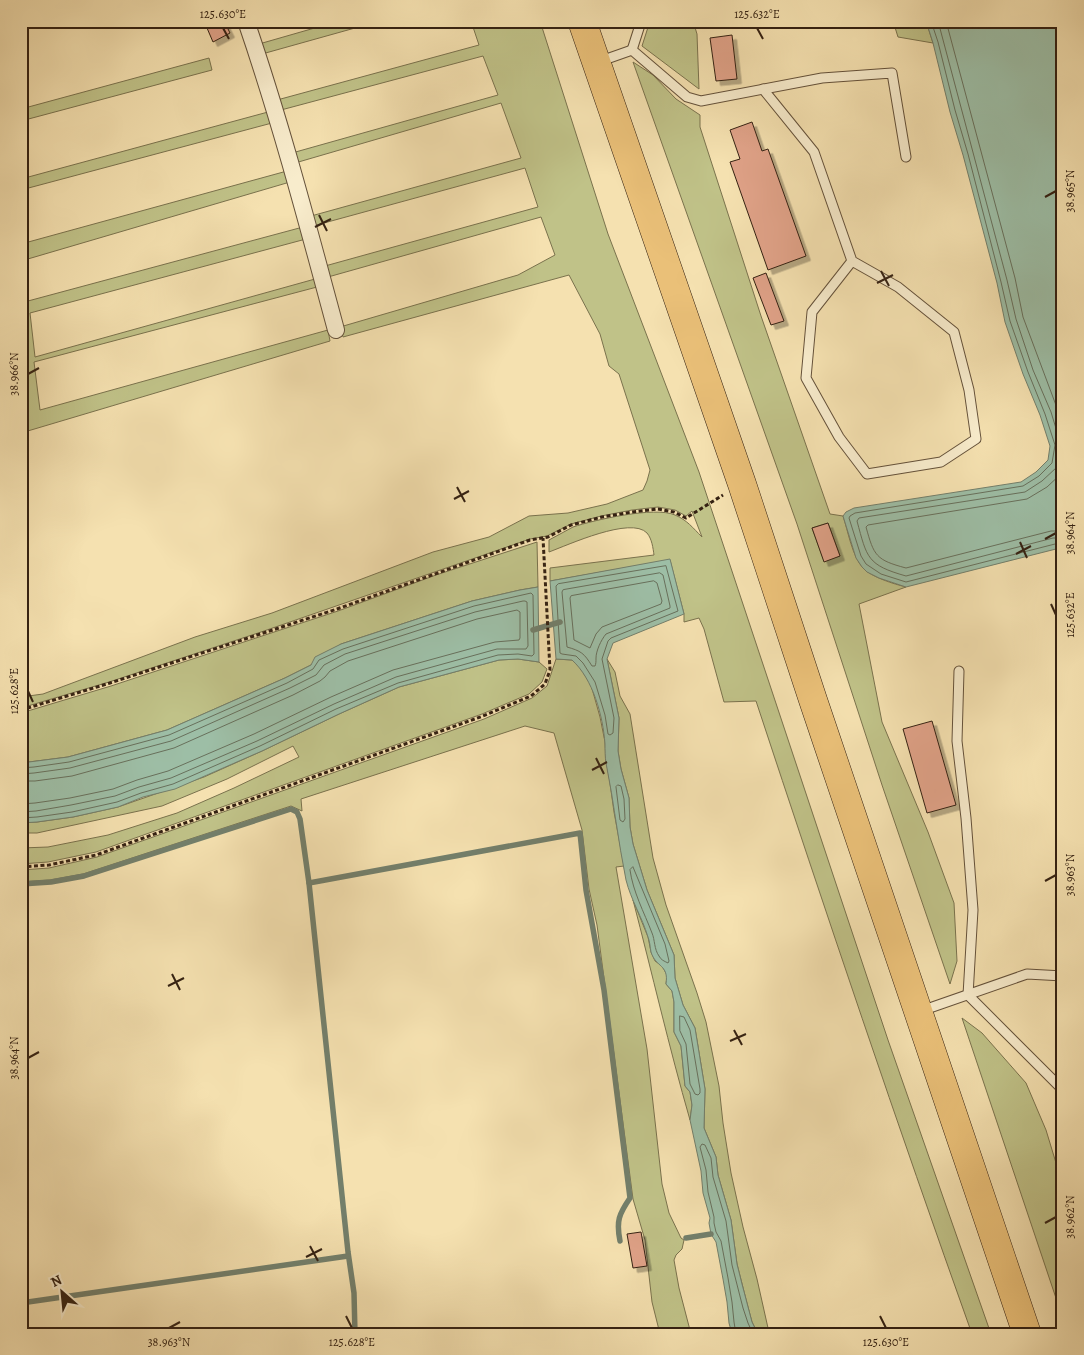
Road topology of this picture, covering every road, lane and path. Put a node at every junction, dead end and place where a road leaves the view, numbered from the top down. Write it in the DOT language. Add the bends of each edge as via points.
graph roads {
  1 [pos="246,21"];
  2 [pos="582,21"];
  3 [pos="639,21"];
  4 [pos="632,50"];
  5 [pos="596,63"];
  6 [pos="763,89"];
  7 [pos="906,157"];
  8 [pos="852,261"];
  9 [pos="336,330"];
  10 [pos="742,484"];
  11 [pos="544,538"];
  12 [pos="959,672"];
  13 [pos="21,710"];
  14 [pos="21,867"];
  15 [pos="1063,976"];
  16 [pos="968,995"];
  17 [pos="918,1011"];
  18 [pos="1063,1090"];
  19 [pos="1027,1334"];
  1 -- 9 [label="street" via="303,204"];
  2 -- 5 [label="highway"];
  3 -- 4 [label="lane"];
  4 -- 5 [label="lane"];
  4 -- 6 [label="lane" via="687,97 701,101"];
  5 -- 10 [label="highway"];
  6 -- 7 [label="lane" via="822,78 892,73"];
  6 -- 8 [label="lane" via="814,152"];
  8 -- 8 [label="lane" via="812,312 806,378 839,437 867,474 941,462 976,439 969,390 954,332 898,287"];
  10 -- 11 [label="path" via="686,518 658,509 632,512 571,525"];
  10 -- 17 [label="highway"];
  11 -- 13 [label="path" via="530,540 252,637"];
  11 -- 14 [label="path" via="550,670 545,684 530,696 483,716 96,854 48,865"];
  12 -- 16 [label="lane" via="957,741 972,910"];
  15 -- 16 [label="lane" via="1027,974"];
  16 -- 17 [label="lane"];
  16 -- 18 [label="lane"];
  17 -- 19 [label="highway"];
}
